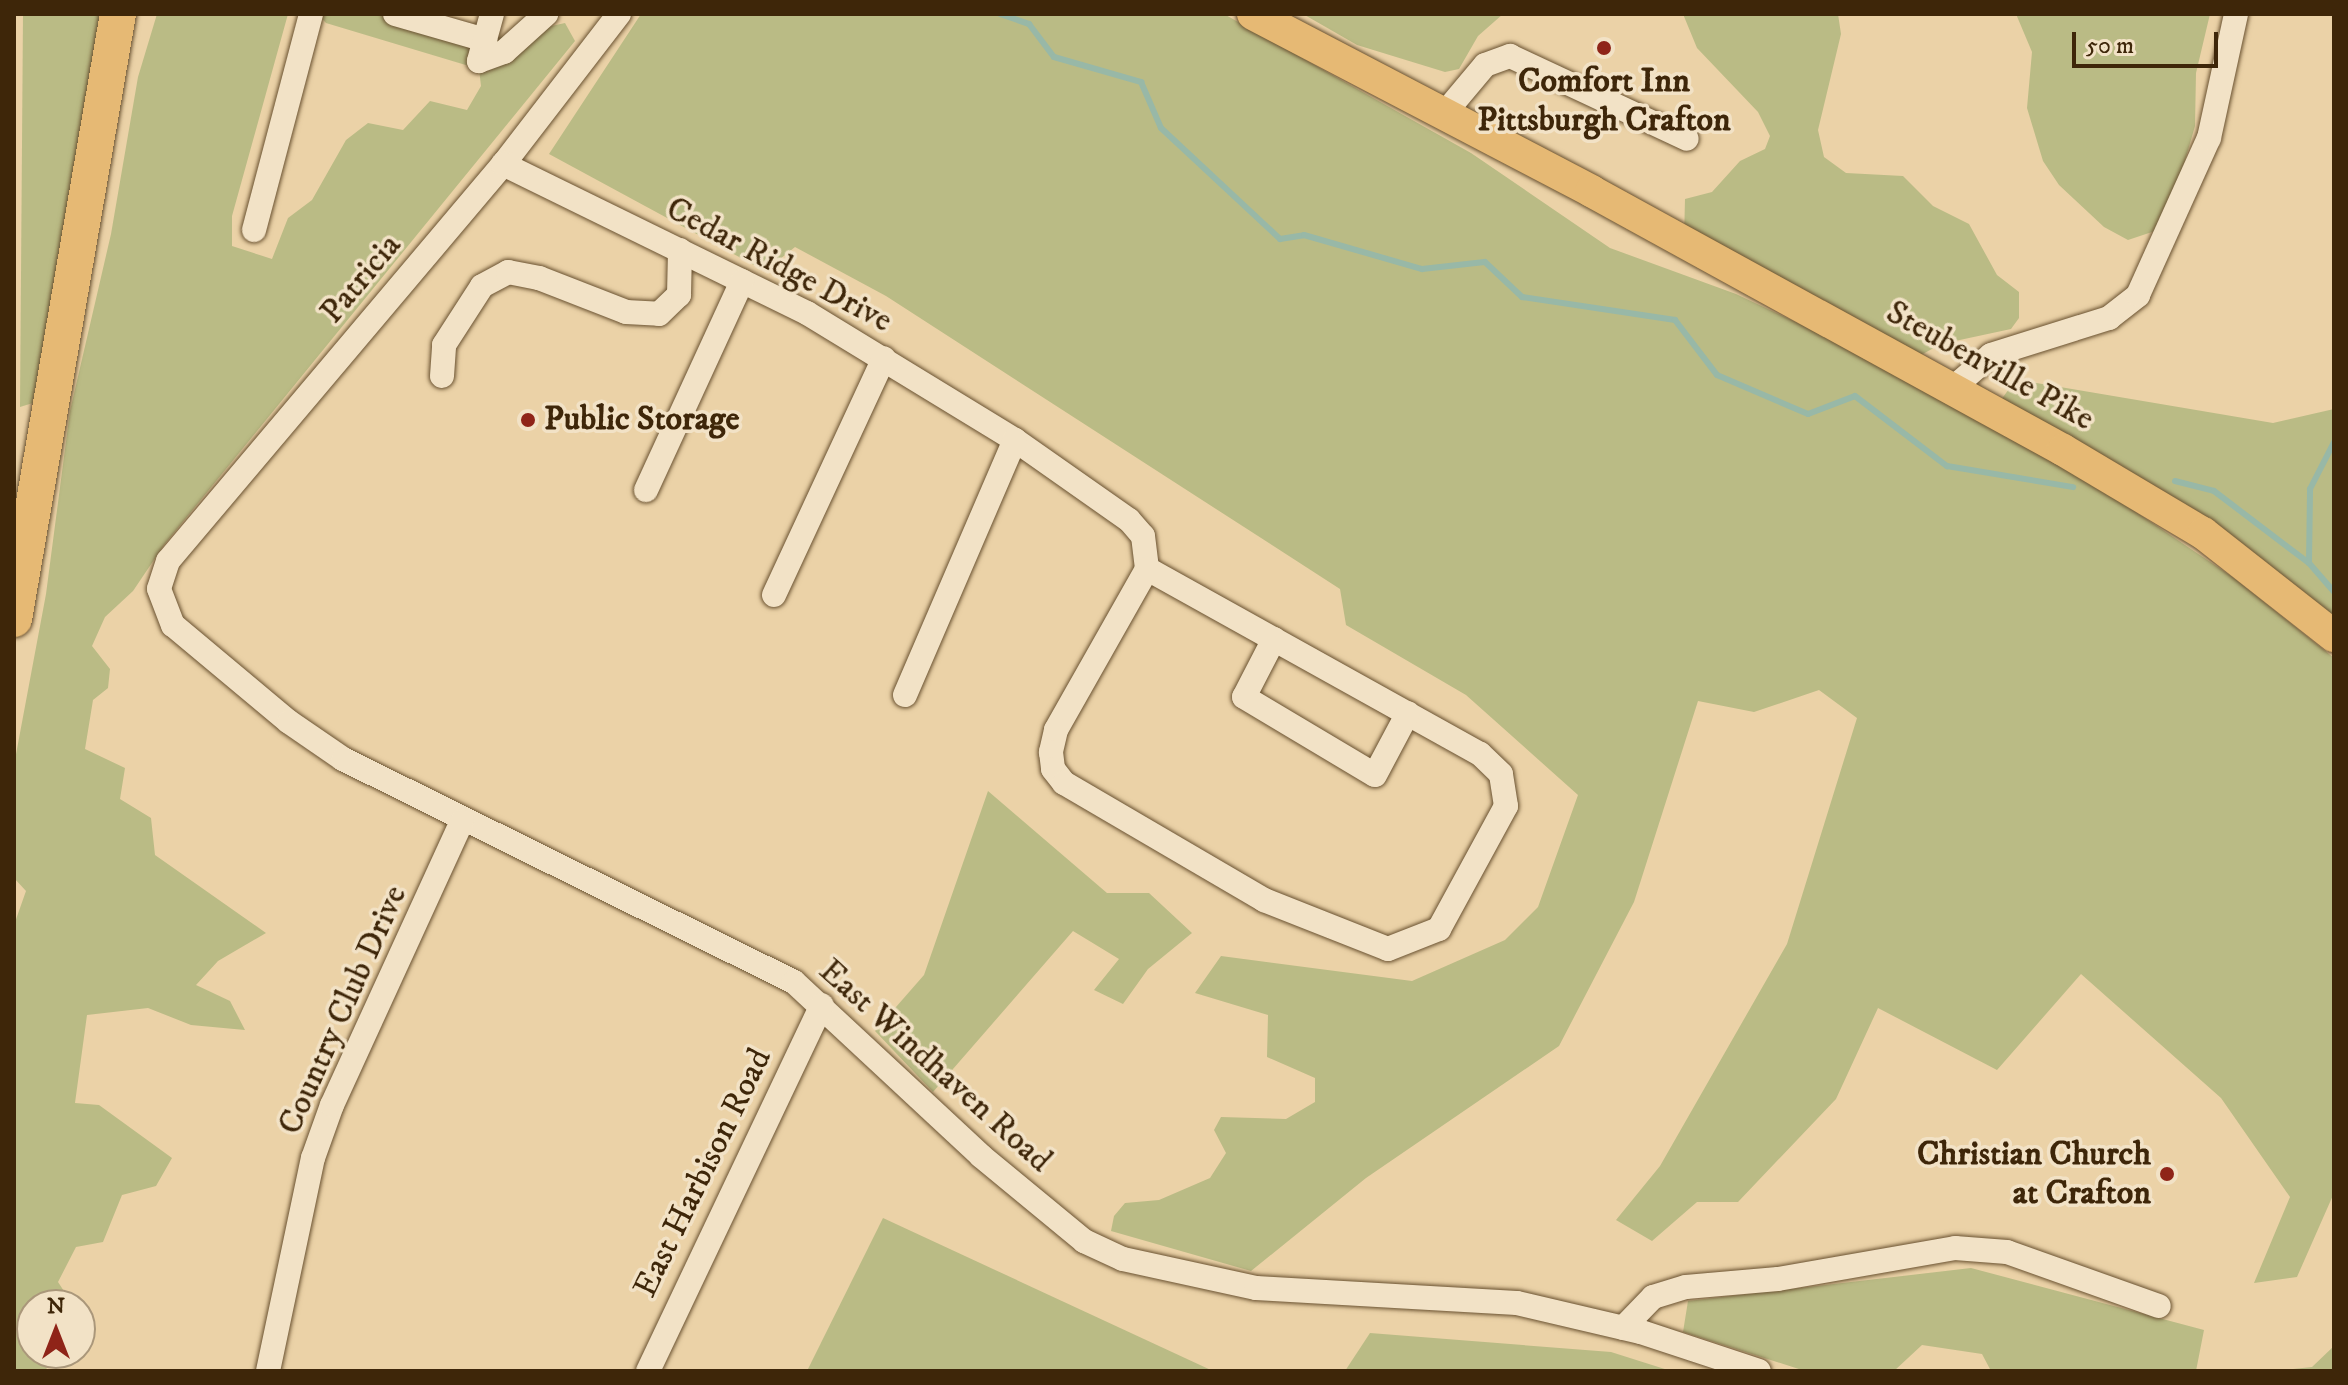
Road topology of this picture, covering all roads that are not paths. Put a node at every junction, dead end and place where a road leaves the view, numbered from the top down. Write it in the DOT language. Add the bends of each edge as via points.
graph roads {
  1 [pos="118,14"];
  2 [pos="311,14"];
  3 [pos="395,14"];
  4 [pos="492,14"];
  5 [pos="546,14"];
  6 [pos="619,14"];
  7 [pos="1253,14"];
  8 [pos="1297,14"];
  9 [pos="2236,14"];
  10 [pos="443,20"];
  11 [pos="485,40"];
  12 [pos="1454,102"];
  13 [pos="1687,139"];
  14 [pos="503,164"];
  15 [pos="1591,191"];
  16 [pos="254,230"];
  17 [pos="680,250"];
  18 [pos="742,281"];
  19 [pos="884,358"];
  20 [pos="442,376"];
  21 [pos="1953,388"];
  22 [pos="1015,440"];
  23 [pos="646,490"];
  24 [pos="1147,569"];
  25 [pos="159,589"];
  26 [pos="774,595"];
  27 [pos="14,619"];
  28 [pos="2334,636"];
  29 [pos="1274,639"];
  30 [pos="905,695"];
  31 [pos="1408,713"];
  32 [pos="462,821"];
  33 [pos="822,1005"];
  34 [pos="2159,1306"];
  35 [pos="1623,1328"];
  36 [pos="268,1371"];
  37 [pos="648,1371"];
  38 [pos="1759,1371"];
  1 -- 27 [label="highway"];
  2 -- 16 [label="street"];
  3 -- 10 [label="street"];
  4 -- 11 [label="street"];
  5 -- 11 [label="street" via="504,52 479,61"];
  6 -- 14 [label="street, Patricia"];
  7 -- 15 [label="main road, Steubenville Pike"];
  8 -- 12 [label="main road, Steubenville Pike"];
  9 -- 21 [label="street" via="2209,138 2138,295 2109,318 1991,355"];
  10 -- 11 [label="street"];
  12 -- 13 [label="street" via="1485,65 1510,56"];
  12 -- 15 [label="main road, Steubenville Pike" via="1517,138"];
  14 -- 17 [label="street, Cedar Ridge Drive"];
  14 -- 25 [label="street, Patricia" via="186,538 161,576"];
  15 -- 21 [label="main road, Steubenville Pike"];
  17 -- 18 [label="street, Cedar Ridge Drive"];
  17 -- 20 [label="street" via="679,295 659,314 626,312 539,278 508,272 482,286 444,345"];
  18 -- 19 [label="street, Cedar Ridge Drive"];
  18 -- 23 [label="street"];
  19 -- 22 [label="street, Cedar Ridge Drive"];
  19 -- 26 [label="street"];
  21 -- 28 [label="main road, Steubenville Pike" via="2203,533"];
  22 -- 24 [label="street, Cedar Ridge Drive" via="1129,520 1143,536"];
  22 -- 30 [label="street"];
  24 -- 29 [label="street"];
  24 -- 31 [label="street" via="1056,730 1053,769 1064,783 1264,900 1388,949 1418,942 1439,929 1506,806 1501,774 1480,754"];
  25 -- 32 [label="street, East Windhaven Road" via="162,608 188,640 289,722 343,759"];
  29 -- 31 [label="street"];
  29 -- 31 [label="street" via="1244,697 1375,775"];
  32 -- 33 [label="street, East Windhaven Road" via="773,969"];
  32 -- 36 [label="street, Country Club Drive" via="323,1131"];
  33 -- 35 [label="street, East Windhaven Road" via="1035,1204 1084,1241 1123,1259 1256,1288 1476,1298"];
  33 -- 37 [label="street, East Harbison Road"];
  34 -- 35 [label="street" via="2007,1252 1955,1248 1778,1279 1686,1287 1653,1297"];
  35 -- 38 [label="street, East Windhaven Road"];
}
